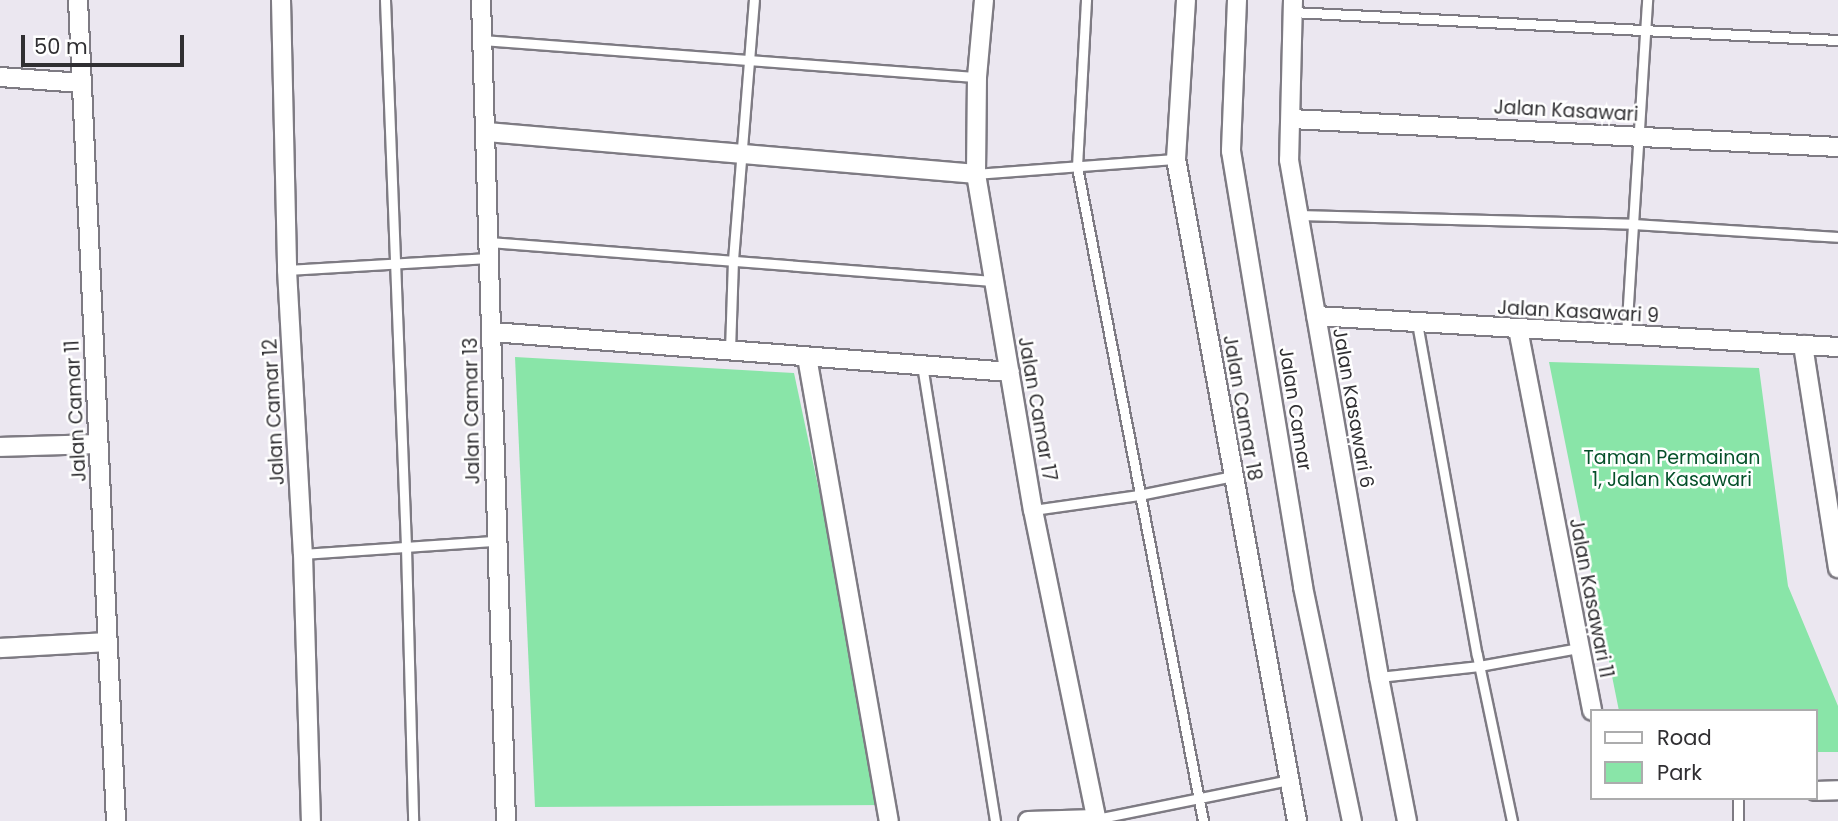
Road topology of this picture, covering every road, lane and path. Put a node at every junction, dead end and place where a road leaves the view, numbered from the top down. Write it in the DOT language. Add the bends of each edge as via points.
graph roads {
  1 [pos="78,0"];
  2 [pos="281,0"];
  3 [pos="384,0"];
  4 [pos="481,0"];
  5 [pos="754,0"];
  6 [pos="984,0"];
  7 [pos="1086,0"];
  8 [pos="1186,0"];
  9 [pos="1237,0"];
  10 [pos="1647,0"];
  11 [pos="1292,6"];
  12 [pos="1645,31"];
  13 [pos="483,40"];
  14 [pos="1838,40"];
  15 [pos="749,59"];
  16 [pos="0,77"];
  17 [pos="977,77"];
  18 [pos="82,83"];
  19 [pos="1291,119"];
  20 [pos="487,132"];
  21 [pos="1639,135"];
  22 [pos="1838,146"];
  23 [pos="744,154"];
  24 [pos="1176,159"];
  25 [pos="1077,167"];
  26 [pos="976,174"];
  27 [pos="1298,215"];
  28 [pos="1633,224"];
  29 [pos="1838,237"];
  30 [pos="489,250"];
  31 [pos="733,260"];
  32 [pos="394,264"];
  33 [pos="287,270"];
  34 [pos="992,282"];
  35 [pos="1316,316"];
  36 [pos="1417,323"];
  37 [pos="1518,329"];
  38 [pos="492,332"];
  39 [pos="1626,336"];
  40 [pos="1803,345"];
  41 [pos="1838,347"];
  42 [pos="730,351"];
  43 [pos="807,357"];
  44 [pos="922,365"];
  45 [pos="1009,372"];
  46 [pos="99,444"];
  47 [pos="0,447"];
  48 [pos="1233,476"];
  49 [pos="1139,495"];
  50 [pos="1033,510"];
  51 [pos="496,541"];
  52 [pos="406,547"];
  53 [pos="303,554"];
  54 [pos="1838,568"];
  55 [pos="107,642"];
  56 [pos="0,648"];
  57 [pos="1580,648"];
  58 [pos="1479,666"];
  59 [pos="1379,677"];
  60 [pos="1592,709"];
  61 [pos="1289,780"];
  62 [pos="1838,790"];
  63 [pos="1817,791"];
  64 [pos="1199,798"];
  65 [pos="1738,800"];
  66 [pos="1096,820"];
  67 [pos="116,821"];
  68 [pos="311,821"];
  69 [pos="413,821"];
  70 [pos="506,821"];
  71 [pos="889,821"];
  72 [pos="995,821"];
  73 [pos="1028,821"];
  74 [pos="1203,821"];
  75 [pos="1297,821"];
  76 [pos="1352,821"];
  77 [pos="1407,821"];
  78 [pos="1512,821"];
  79 [pos="1738,821"];
  1 -- 18 [label="street, Jalan Camar 11"];
  2 -- 33 [label="street, Jalan Camar 12"];
  3 -- 32 [label="lane"];
  4 -- 13 [label="street, Jalan Camar 13"];
  5 -- 15 [label="lane"];
  6 -- 17 [label="street, Jalan Camar 17"];
  7 -- 25 [label="lane"];
  8 -- 24 [label="street, Jalan Camar 18"];
  9 -- 76 [label="street, Jalan Camar" via="1231,151 1303,587"];
  10 -- 12 [label="lane"];
  11 -- 12 [label="lane"];
  11 -- 19 [label="street, Jalan Kasawari 6"];
  12 -- 14 [label="lane"];
  12 -- 21 [label="lane"];
  13 -- 15 [label="lane"];
  13 -- 20 [label="street, Jalan Camar 13"];
  15 -- 17 [label="lane"];
  15 -- 23 [label="lane"];
  16 -- 18 [label="street"];
  17 -- 26 [label="street, Jalan Camar 17"];
  18 -- 46 [label="street, Jalan Camar 11"];
  19 -- 21 [label="street, Jalan Kasawari"];
  19 -- 27 [label="street, Jalan Kasawari 6" via="1289,160"];
  20 -- 23 [label="street"];
  20 -- 30 [label="street, Jalan Camar 13"];
  21 -- 22 [label="street, Jalan Kasawari"];
  21 -- 28 [label="lane"];
  23 -- 26 [label="street"];
  23 -- 31 [label="lane"];
  24 -- 25 [label="lane"];
  24 -- 48 [label="street, Jalan Camar 18"];
  25 -- 26 [label="lane"];
  25 -- 49 [label="lane"];
  26 -- 34 [label="street, Jalan Camar 17"];
  27 -- 28 [label="lane"];
  27 -- 35 [label="street, Jalan Kasawari 6"];
  28 -- 29 [label="lane"];
  28 -- 39 [label="lane"];
  30 -- 31 [label="lane"];
  30 -- 32 [label="lane"];
  30 -- 38 [label="street, Jalan Camar 13"];
  31 -- 34 [label="lane"];
  31 -- 42 [label="lane"];
  32 -- 33 [label="lane"];
  32 -- 52 [label="lane"];
  33 -- 53 [label="street, Jalan Camar 12"];
  34 -- 45 [label="street, Jalan Camar 17"];
  35 -- 36 [label="street, Jalan Kasawari 9"];
  35 -- 59 [label="street, Jalan Kasawari 6"];
  36 -- 37 [label="street, Jalan Kasawari 9"];
  36 -- 58 [label="lane"];
  37 -- 39 [label="street, Jalan Kasawari 9"];
  37 -- 57 [label="street, Jalan Kasawari 11"];
  38 -- 42 [label="street"];
  38 -- 51 [label="street, Jalan Camar 13"];
  39 -- 40 [label="street, Jalan Kasawari 9"];
  40 -- 41 [label="street, Jalan Kasawari 9"];
  40 -- 54 [label="street"];
  42 -- 43 [label="street"];
  43 -- 44 [label="street"];
  43 -- 71 [label="street"];
  44 -- 45 [label="street"];
  44 -- 72 [label="lane"];
  45 -- 50 [label="street, Jalan Camar 17"];
  46 -- 47 [label="street"];
  46 -- 55 [label="street, Jalan Camar 11"];
  48 -- 49 [label="lane"];
  48 -- 61 [label="street, Jalan Camar 18"];
  49 -- 50 [label="lane"];
  49 -- 64 [label="lane"];
  50 -- 66 [label="street, Jalan Camar 17"];
  51 -- 52 [label="lane"];
  51 -- 70 [label="street, Jalan Camar 13"];
  52 -- 53 [label="lane"];
  52 -- 69 [label="lane"];
  53 -- 68 [label="street, Jalan Camar 12"];
  55 -- 56 [label="street"];
  55 -- 67 [label="street, Jalan Camar 11"];
  57 -- 58 [label="lane"];
  57 -- 60 [label="street, Jalan Kasawari 11"];
  58 -- 59 [label="lane"];
  58 -- 78 [label="lane"];
  59 -- 77 [label="street, Jalan Kasawari 6"];
  61 -- 64 [label="lane"];
  61 -- 75 [label="street, Jalan Camar 18"];
  62 -- 63 [label="street"];
  64 -- 66 [label="lane"];
  64 -- 74 [label="lane"];
  65 -- 79 [label="lane"];
  66 -- 73 [label="street"];
}
